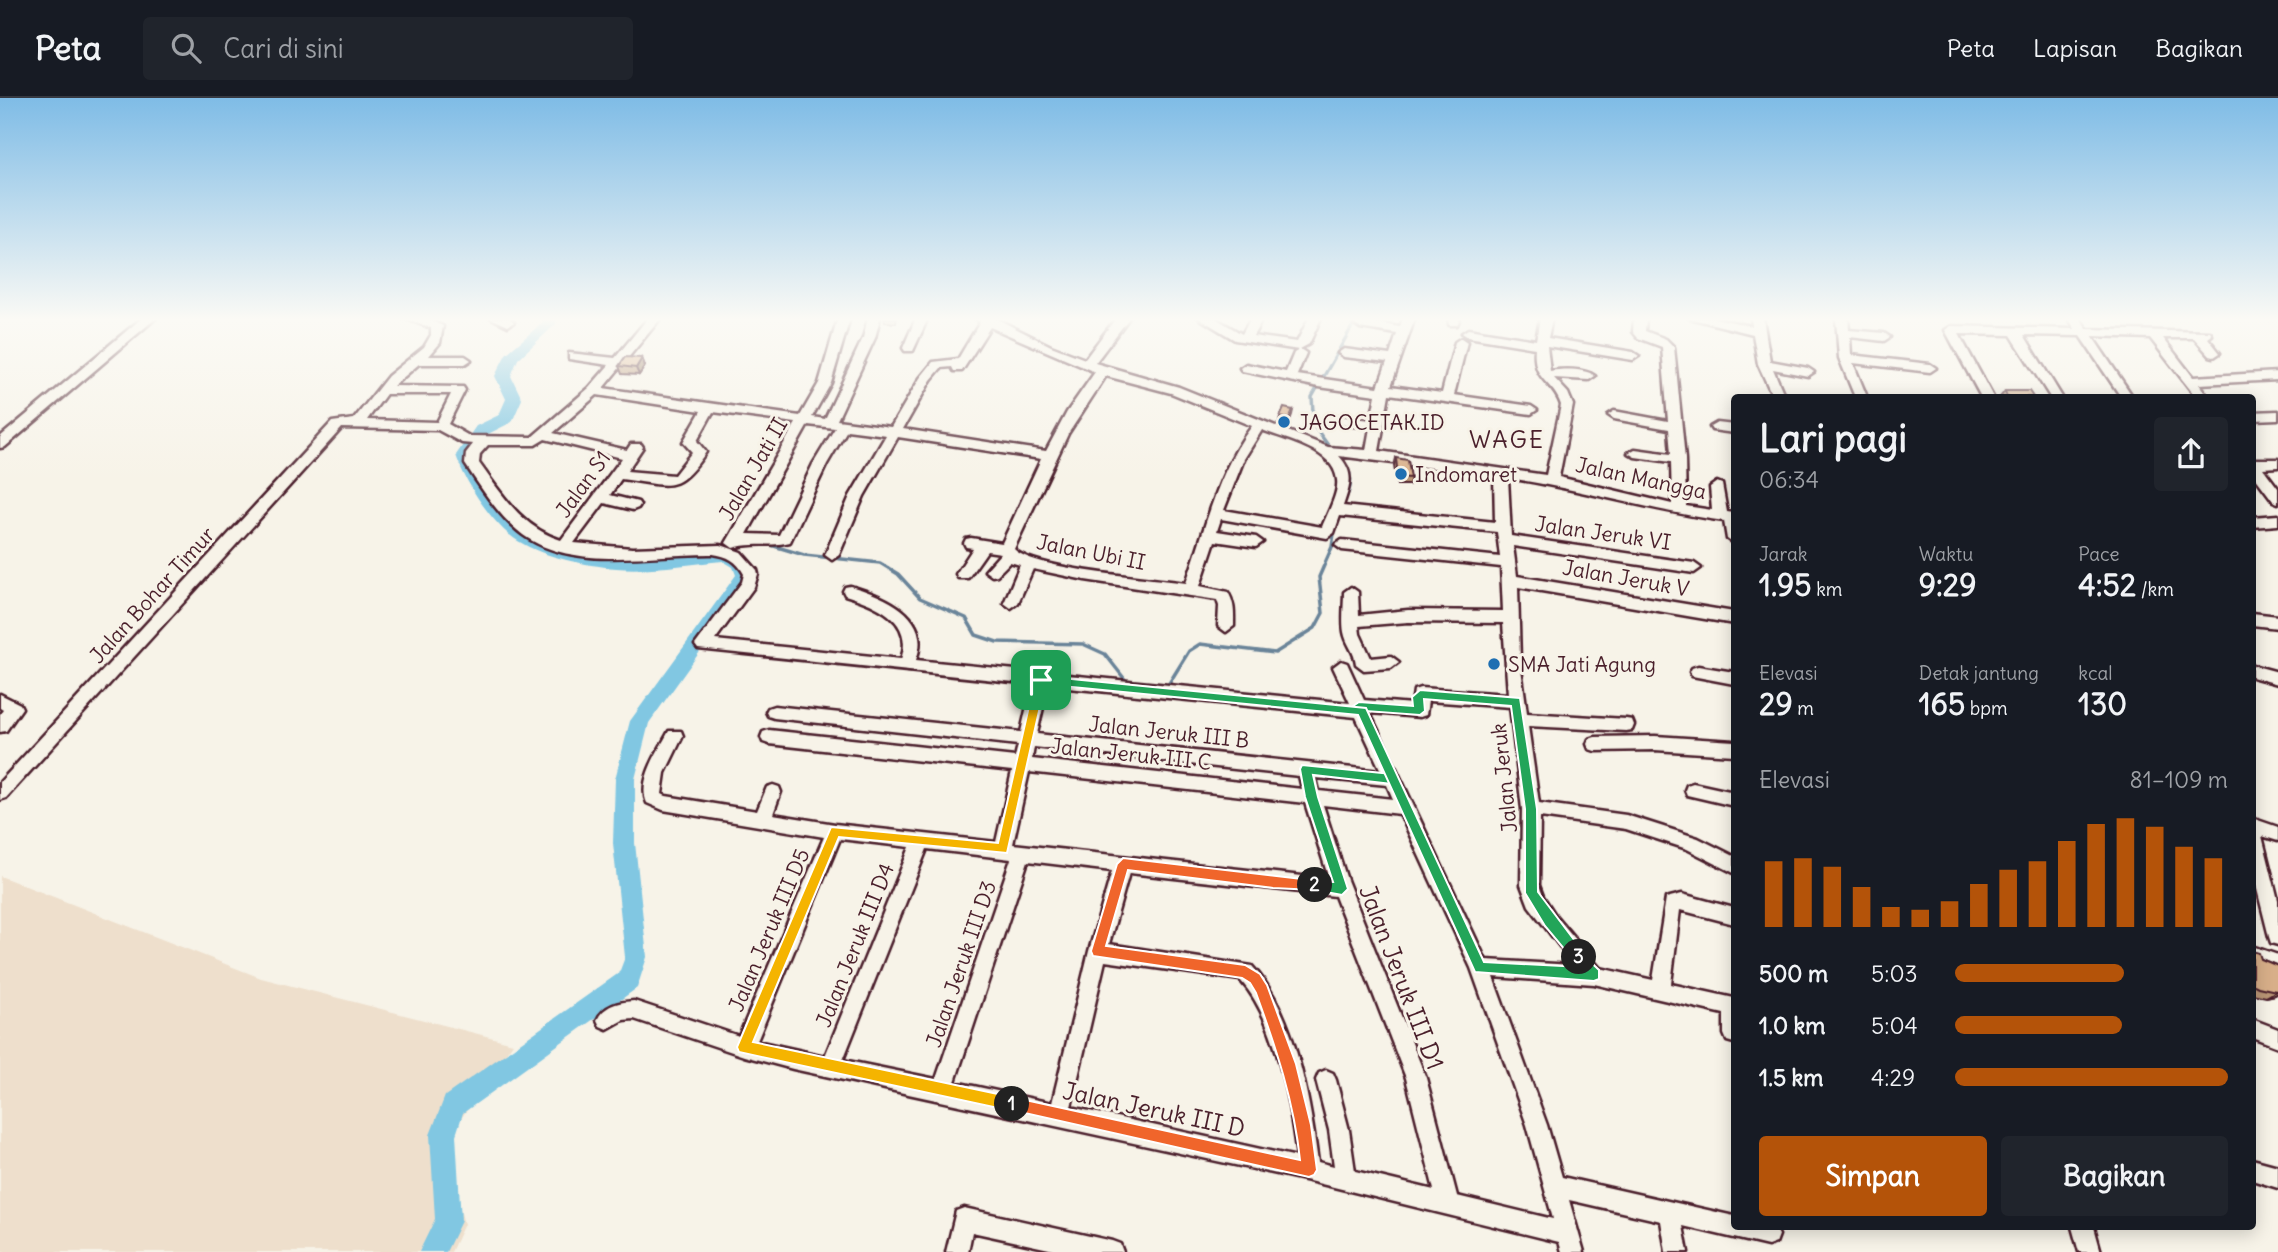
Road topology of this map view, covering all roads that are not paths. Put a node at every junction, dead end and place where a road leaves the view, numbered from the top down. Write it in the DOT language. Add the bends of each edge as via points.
graph roads {
  1 [pos="86,372"];
  2 [pos="400,372"];
  3 [pos="609,372"];
  4 [pos="827,372"];
  5 [pos="856,372"];
  6 [pos="931,372"];
  7 [pos="1101,372"];
  8 [pos="1105,372"];
  9 [pos="1265,372"];
  10 [pos="1292,372"];
  11 [pos="1391,372"];
  12 [pos="1454,372"];
  13 [pos="1542,372"];
  14 [pos="1558,372"];
  15 [pos="1670,372"];
  16 [pos="1768,372"];
  17 [pos="1851,372"];
  18 [pos="1973,372"];
  19 [pos="2040,372"];
  20 [pos="2110,372"];
  21 [pos="2183,372"];
  22 [pos="1589,376"];
  23 [pos="2278,376"];
  24 [pos="1290,377"];
  25 [pos="2190,381"];
  26 [pos="383,390"];
  27 [pos="1384,390"];
  28 [pos="594,391"];
  29 [pos="1778,394"];
  30 [pos="1860,394"];
  31 [pos="1985,394"];
  32 [pos="2054,394"];
  33 [pos="2125,394"];
  34 [pos="2200,394"];
  35 [pos="1447,397"];
  36 [pos="708,409"];
  37 [pos="1531,410"];
  38 [pos="1614,415"];
  39 [pos="2278,415"];
  40 [pos="2256,416"];
  41 [pos="805,419"];
  42 [pos="1338,420"];
  43 [pos="837,423"];
  44 [pos="357,424"];
  45 [pos="1260,424"];
  46 [pos="1376,425"];
  47 [pos="441,426"];
  48 [pos="1675,426"];
  49 [pos="1717,426"];
  50 [pos="1731,428"];
  51 [pos="893,431"];
  52 [pos="544,435"];
  53 [pos="478,440"];
  54 [pos="0,444"];
  55 [pos="1330,451"];
  56 [pos="1635,453"];
  57 [pos="1372,454"];
  58 [pos="1049,456"];
  59 [pos="1678,459"];
  60 [pos="2278,463"];
  61 [pos="2256,464"];
  62 [pos="2256,469"];
  63 [pos="1501,472"];
  64 [pos="618,474"];
  65 [pos="1552,480"];
  66 [pos="1717,487"];
  67 [pos="601,498"];
  68 [pos="2278,498"];
  69 [pos="633,505"];
  70 [pos="1679,510"];
  71 [pos="1341,511"];
  72 [pos="1218,514"];
  73 [pos="1728,517"];
  74 [pos="2278,520"];
  75 [pos="2256,522"];
  76 [pos="1211,534"];
  77 [pos="1504,534"];
  78 [pos="1256,542"];
  79 [pos="565,545"];
  80 [pos="1342,545"];
  81 [pos="729,549"];
  82 [pos="1008,551"];
  83 [pos="832,555"];
  84 [pos="1029,562"];
  85 [pos="1695,568"];
  86 [pos="992,571"];
  87 [pos="1509,572"];
  88 [pos="963,574"];
  89 [pos="1192,589"];
  90 [pos="850,591"];
  91 [pos="1351,592"];
  92 [pos="1011,603"];
  93 [pos="1510,617"];
  94 [pos="1731,617"];
  95 [pos="2256,619"];
  96 [pos="1351,621"];
  97 [pos="2278,621"];
  98 [pos="1226,626"];
  99 [pos="1391,662"];
  100 [pos="906,666"];
  101 [pos="1341,667"];
  102 [pos="1698,672"];
  103 [pos="2256,672"];
  104 [pos="1731,678"];
  105 [pos="2278,678"];
  106 [pos="1041,680"];
  107 [pos="0,700"];
  108 [pos="1516,701"];
  109 [pos="1360,709"];
  110 [pos="774,712"];
  111 [pos="1519,719"];
  112 [pos="1626,725"];
  113 [pos="0,726"];
  114 [pos="675,736"];
  115 [pos="769,737"];
  116 [pos="1027,740"];
  117 [pos="1595,744"];
  118 [pos="1731,748"];
  119 [pos="1021,765"];
  120 [pos="1306,769"];
  121 [pos="1392,779"];
  122 [pos="1693,790"];
  123 [pos="773,792"];
  124 [pos="0,793"];
  125 [pos="1312,797"];
  126 [pos="1731,798"];
  127 [pos="1405,807"];
  128 [pos="1531,809"];
  129 [pos="763,818"];
  130 [pos="2256,826"];
  131 [pos="835,831"];
  132 [pos="2278,834"];
  133 [pos="921,841"];
  134 [pos="2256,848"];
  135 [pos="1003,849"];
  136 [pos="1023,853"];
  137 [pos="1731,862"];
  138 [pos="1123,864"];
  139 [pos="1342,889"];
  140 [pos="1731,915"];
  141 [pos="2278,937"];
  142 [pos="1098,951"];
  143 [pos="2256,956"];
  144 [pos="2278,964"];
  145 [pos="1480,968"];
  146 [pos="1594,975"];
  147 [pos="1661,988"];
  148 [pos="1731,1006"];
  149 [pos="607,1020"];
  150 [pos="2256,1030"];
  151 [pos="2278,1038"];
  152 [pos="744,1047"];
  153 [pos="831,1066"];
  154 [pos="1326,1080"];
  155 [pos="942,1090"];
  156 [pos="1059,1115"];
  157 [pos="1309,1170"];
  158 [pos="2256,1170"];
  159 [pos="2278,1177"];
  160 [pos="1346,1178"];
  161 [pos="1554,1186"];
  162 [pos="1448,1205"];
  163 [pos="1670,1212"];
  164 [pos="1731,1228"];
  165 [pos="1739,1230"];
  166 [pos="2084,1230"];
  167 [pos="1769,1238"];
  168 [pos="1571,1243"];
  169 [pos="1065,1247"];
  170 [pos="957,1252"];
  171 [pos="1112,1252"];
  172 [pos="1677,1252"];
  173 [pos="2090,1252"];
  1 -- 54 [label="street"];
  2 -- 26 [label="street"];
  3 -- 28 [label="street"];
  4 -- 41 [label="street, Jalan Jati II"];
  5 -- 43 [label="street"];
  6 -- 51 [label="street"];
  7 -- 58 [label="street, Jalan Ubi II"];
  8 -- 45 [label="street, Jalan Mangga" via="1175,390"];
  9 -- 24 [label="street"];
  10 -- 24 [label="street"];
  11 -- 27 [label="street"];
  12 -- 35 [label="street"];
  13 -- 65 [label="street" via="1563,393 1567,405"];
  14 -- 22 [label="street"];
  15 -- 48 [label="street"];
  16 -- 29 [label="street"];
  17 -- 30 [label="street"];
  18 -- 31 [label="street"];
  19 -- 32 [label="street"];
  20 -- 33 [label="street"];
  21 -- 25 [label="street"];
  23 -- 25 [label="street"];
  24 -- 27 [label="street"];
  25 -- 34 [label="street"];
  26 -- 44 [label="street"];
  26 -- 47 [label="street" via="459,390"];
  27 -- 35 [label="street"];
  27 -- 46 [label="street"];
  28 -- 36 [label="street"];
  28 -- 52 [label="street"];
  35 -- 37 [label="street"];
  36 -- 41 [label="street"];
  36 -- 64 [label="street" via="690,439 699,452 678,480"];
  38 -- 48 [label="street"];
  39 -- 40 [label="street"];
  41 -- 43 [label="street"];
  41 -- 81 [label="street, Jalan Jati II"];
  42 -- 46 [label="street"];
  43 -- 51 [label="street"];
  43 -- 81 [label="street" via="785,538 751,538"];
  44 -- 47 [label="street"];
  44 -- 124 [label="street, Jalan Bohar Timur" via="335,426"];
  45 -- 55 [label="street, Jalan Mangga"];
  45 -- 72 [label="street" via="1236,462"];
  46 -- 57 [label="street"];
  47 -- 53 [label="street"];
  48 -- 59 [label="street"];
  49 -- 50 [label="street"];
  51 -- 58 [label="street"];
  51 -- 83 [label="street" via="857,496"];
  52 -- 53 [label="street" via="528,442"];
  52 -- 64 [label="street, Jalan S1" via="632,451"];
  53 -- 79 [label="street" via="471,458 489,486 532,534"];
  55 -- 57 [label="street, Jalan Mangga"];
  55 -- 72 [label="street" via="1345,482 1327,533"];
  56 -- 59 [label="street"];
  57 -- 63 [label="street, Jalan Mangga"];
  58 -- 82 [label="street, Jalan Ubi II"];
  59 -- 70 [label="street"];
  60 -- 61 [label="street"];
  62 -- 68 [label="street"];
  63 -- 65 [label="street, Jalan Mangga"];
  63 -- 77 [label="street, Jalan Jeruk"];
  64 -- 67 [label="street, Jalan S1"];
  65 -- 70 [label="street, Jalan Mangga"];
  66 -- 73 [label="street"];
  67 -- 69 [label="street"];
  67 -- 79 [label="street, Jalan S1"];
  70 -- 73 [label="street, Jalan Mangga"];
  71 -- 77 [label="street, Jalan Jeruk VI"];
  72 -- 76 [label="street"];
  74 -- 75 [label="street"];
  76 -- 78 [label="street"];
  76 -- 89 [label="street"];
  77 -- 85 [label="street, Jalan Jeruk VI"];
  77 -- 87 [label="street, Jalan Jeruk"];
  79 -- 81 [label="street" via="619,553"];
  80 -- 87 [label="street, Jalan Jeruk V"];
  81 -- 100 [label="street" via="745,563 751,578 703,645"];
  82 -- 84 [label="street, Jalan Ubi II"];
  82 -- 86 [label="street"];
  82 -- 88 [label="street" via="977,544"];
  84 -- 89 [label="street, Jalan Ubi II" via="1091,576"];
  84 -- 92 [label="street"];
  87 -- 93 [label="street, Jalan Jeruk"];
  87 -- 94 [label="street, Jalan Jeruk V"];
  89 -- 98 [label="street, Jalan Ubi II" via="1223,596"];
  90 -- 100 [label="street" via="884,604 911,630 914,643"];
  91 -- 96 [label="street"];
  93 -- 96 [label="street" via="1408,616"];
  93 -- 108 [label="street, Jalan Jeruk"];
  95 -- 97 [label="street"];
  96 -- 99 [label="street" via="1364,664"];
  100 -- 106 [label="street"];
  101 -- 109 [label="street"];
  102 -- 104 [label="street"];
  103 -- 105 [label="street"];
  106 -- 109 [label="street"];
  106 -- 116 [label="street"];
  107 -- 113 [label="street" via="14,708"];
  108 -- 109 [label="street" via="1420,694 1420,711"];
  108 -- 111 [label="street, Jalan Jeruk"];
  109 -- 121 [label="street"];
  110 -- 116 [label="street, Jalan Jeruk III B"];
  111 -- 112 [label="street"];
  111 -- 128 [label="street, Jalan Jeruk"];
  114 -- 129 [label="street" via="662,761 653,798"];
  115 -- 119 [label="street, Jalan Jeruk III C"];
  116 -- 119 [label="street"];
  116 -- 120 [label="street, Jalan Jeruk III B"];
  117 -- 118 [label="street"];
  119 -- 125 [label="street, Jalan Jeruk III C"];
  119 -- 135 [label="street"];
  120 -- 121 [label="street, Jalan Jeruk III B"];
  120 -- 125 [label="street, Jalan Jeruk III D1"];
  121 -- 127 [label="street"];
  122 -- 126 [label="street"];
  123 -- 129 [label="street"];
  125 -- 127 [label="street, Jalan Jeruk III C"];
  125 -- 139 [label="street, Jalan Jeruk III D1"];
  127 -- 145 [label="street"];
  128 -- 137 [label="street" via="1637,826 1692,843"];
  128 -- 146 [label="street, Jalan Jeruk" via="1532,893"];
  129 -- 131 [label="street"];
  130 -- 132 [label="street"];
  131 -- 133 [label="street"];
  131 -- 152 [label="street, Jalan Jeruk III D5"];
  133 -- 135 [label="street"];
  133 -- 153 [label="street, Jalan Jeruk III D4"];
  134 -- 141 [label="street"];
  135 -- 136 [label="street"];
  136 -- 138 [label="street"];
  136 -- 155 [label="street, Jalan Jeruk III D3"];
  138 -- 139 [label="street"];
  138 -- 142 [label="street"];
  139 -- 162 [label="street, Jalan Jeruk III D1" via="1410,1061"];
  140 -- 147 [label="street" via="1682,902 1672,904"];
  142 -- 156 [label="street"];
  142 -- 157 [label="street" via="1245,972 1255,978 1288,1064 1304,1125"];
  143 -- 144 [label="street"];
  145 -- 146 [label="street"];
  145 -- 161 [label="street" via="1537,1125"];
  146 -- 147 [label="street"];
  147 -- 148 [label="street"];
  149 -- 152 [label="street, Jalan Jeruk III D" via="634,1010"];
  150 -- 151 [label="street"];
  152 -- 153 [label="street, Jalan Jeruk III D"];
  153 -- 155 [label="street, Jalan Jeruk III D"];
  154 -- 160 [label="street"];
  155 -- 156 [label="street, Jalan Jeruk III D"];
  156 -- 157 [label="street, Jalan Jeruk III D"];
  157 -- 160 [label="street, Jalan Jeruk III D"];
  158 -- 159 [label="street"];
  160 -- 162 [label="street, Jalan Jeruk III D"];
  161 -- 163 [label="street"];
  161 -- 168 [label="street"];
  162 -- 168 [label="street, Jalan Jeruk III D"];
  163 -- 164 [label="street"];
  163 -- 172 [label="street"];
  165 -- 167 [label="street"];
  166 -- 173 [label="street"];
  169 -- 170 [label="street" via="964,1219"];
  169 -- 171 [label="street"];
}
